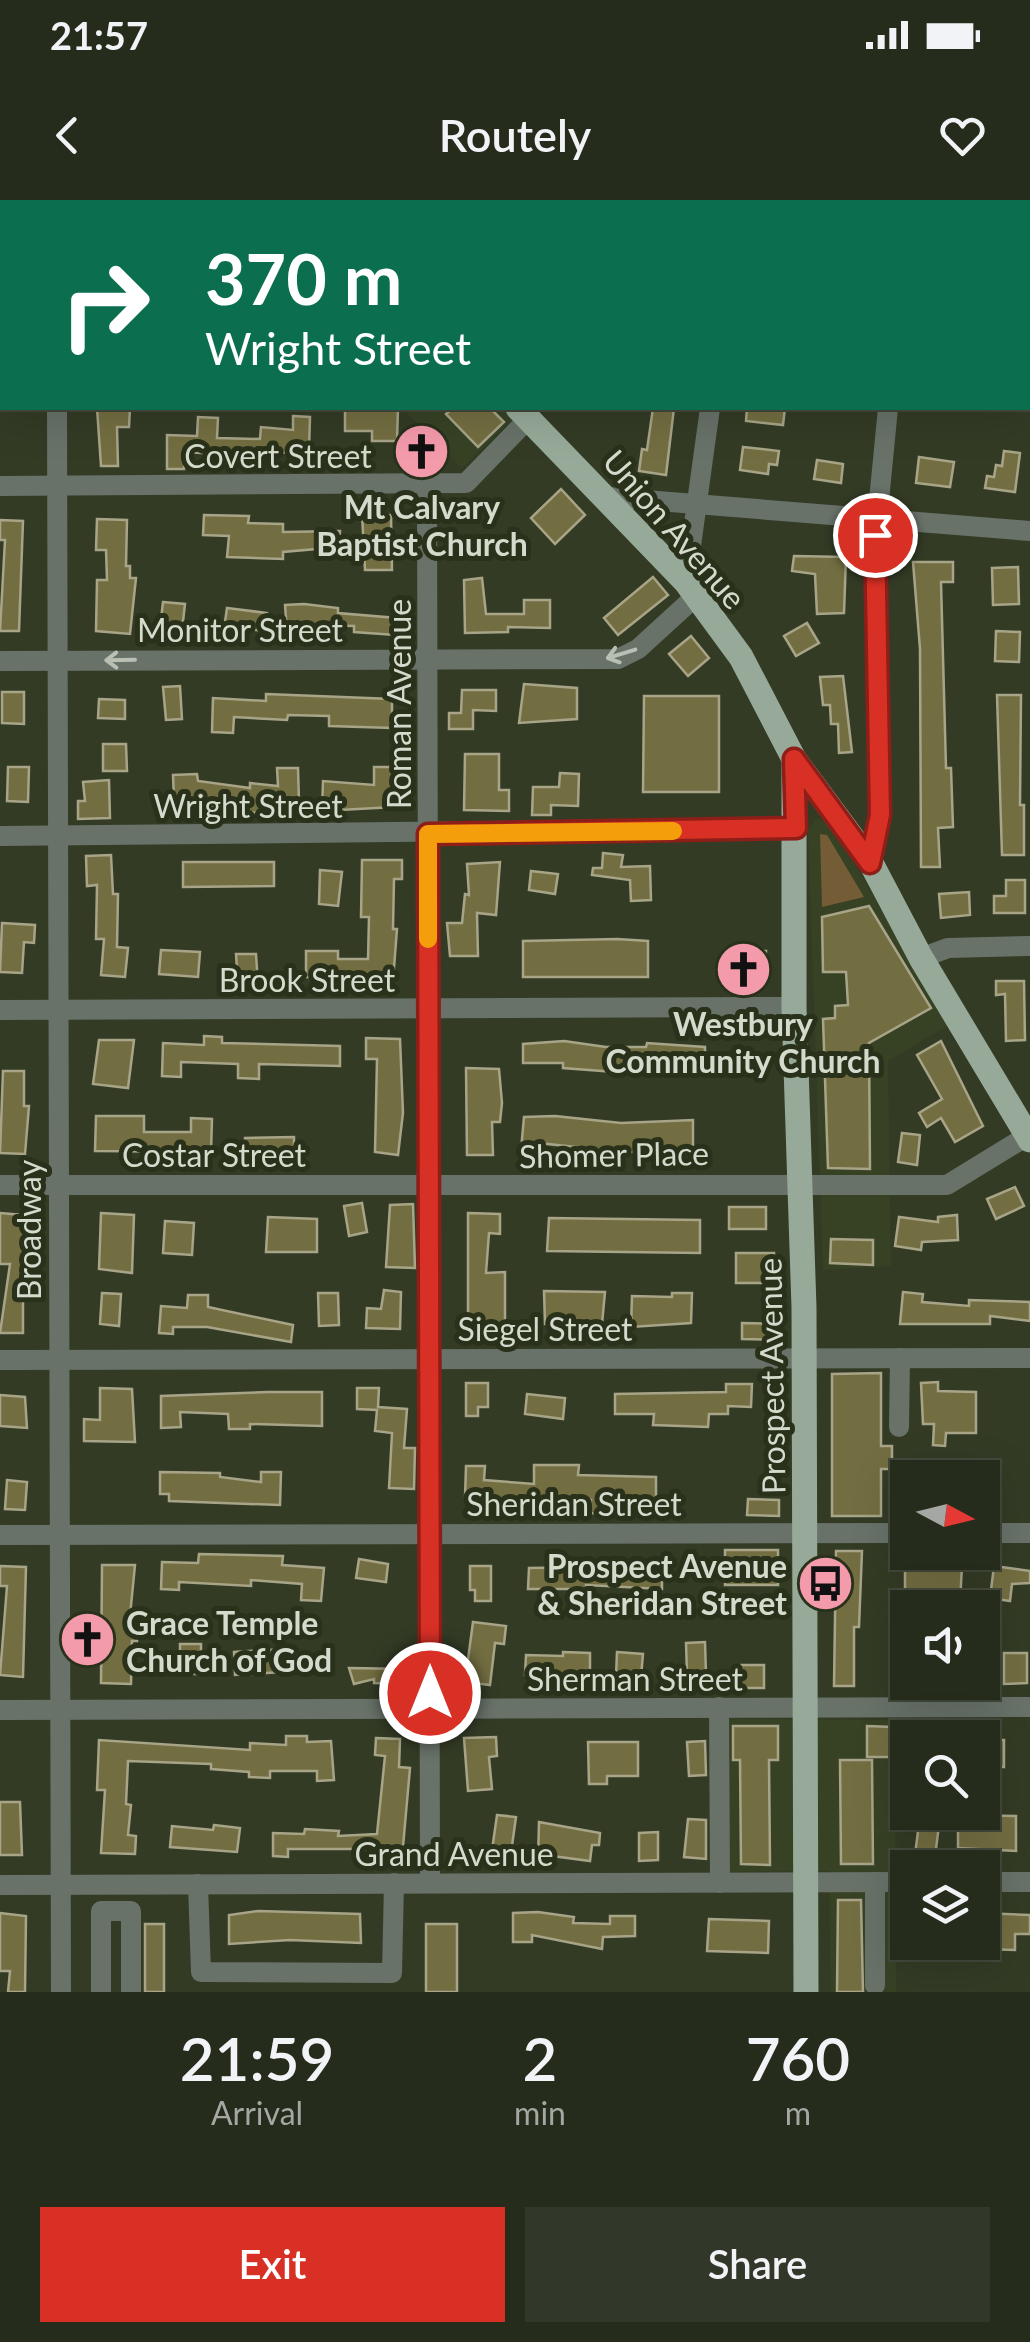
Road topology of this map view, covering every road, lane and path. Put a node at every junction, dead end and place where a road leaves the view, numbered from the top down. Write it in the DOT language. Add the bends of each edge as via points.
graph roads {
  1 [pos="56,410"];
  2 [pos="710,410"];
  3 [pos="888,410"];
  4 [pos="526,411"];
  5 [pos="427,484"];
  6 [pos="0,486"];
  7 [pos="56,486"];
  8 [pos="608,497"];
  9 [pos="698,507"];
  10 [pos="876,520"];
  11 [pos="1030,531"];
  12 [pos="691,589"];
  13 [pos="427,659"];
  14 [pos="0,661"];
  15 [pos="57,661"];
  16 [pos="794,759"];
  17 [pos="796,828"];
  18 [pos="428,834"];
  19 [pos="0,836"];
  20 [pos="58,836"];
  21 [pos="870,863"];
  22 [pos="1030,946"];
  23 [pos="920,958"];
  24 [pos="794,1007"];
  25 [pos="56,1008"];
  26 [pos="428,1008"];
  27 [pos="0,1010"];
  28 [pos="1028,1138"];
  29 [pos="429,1184"];
  30 [pos="799,1184"];
  31 [pos="58,1185"];
  32 [pos="0,1186"];
  33 [pos="429,1358"];
  34 [pos="804,1358"];
  35 [pos="900,1358"];
  36 [pos="1030,1358"];
  37 [pos="0,1360"];
  38 [pos="59,1360"];
  39 [pos="899,1427"];
  40 [pos="805,1532"];
  41 [pos="890,1533"];
  42 [pos="1000,1533"];
  43 [pos="1030,1533"];
  44 [pos="430,1534"];
  45 [pos="0,1535"];
  46 [pos="59,1535"];
  47 [pos="719,1707"];
  48 [pos="805,1707"];
  49 [pos="1030,1707"];
  50 [pos="430,1708"];
  51 [pos="0,1710"];
  52 [pos="60,1710"];
  53 [pos="806,1882"];
  54 [pos="874,1882"];
  55 [pos="890,1882"];
  56 [pos="1000,1882"];
  57 [pos="1030,1882"];
  58 [pos="394,1883"];
  59 [pos="430,1883"];
  60 [pos="720,1883"];
  61 [pos="60,1884"];
  62 [pos="198,1884"];
  63 [pos="0,1885"];
  64 [pos="61,1967"];
  65 [pos="99,1967"];
  66 [pos="874,1985"];
  67 [pos="61,1992"];
  68 [pos="101,1992"];
  69 [pos="131,1992"];
  70 [pos="806,1992"];
  1 -- 7 [label="street, Broadway"];
  2 -- 9 [label="street"];
  3 -- 10 [label="street"];
  4 -- 5 [label="street, Covert Street" via="466,483"];
  4 -- 8 [label="main road, Union Avenue"];
  5 -- 7 [label="street, Covert Street"];
  5 -- 13 [label="street, Roman Avenue"];
  6 -- 7 [label="street, Covert Street"];
  7 -- 15 [label="street, Broadway"];
  8 -- 9 [label="street"];
  8 -- 12 [label="main road, Union Avenue"];
  9 -- 10 [label="street"];
  9 -- 12 [label="street"];
  10 -- 11 [label="street"];
  10 -- 21 [label="street" via="880,815"];
  12 -- 13 [label="street, Monitor Street, one-way" via="638,648 618,659"];
  12 -- 16 [label="main road, Union Avenue" via="740,658"];
  13 -- 15 [label="street, Monitor Street, one-way"];
  13 -- 18 [label="street, Roman Avenue"];
  14 -- 15 [label="street, Monitor Street"];
  15 -- 20 [label="street, Broadway"];
  16 -- 17 [label="main road, Prospect Avenue"];
  16 -- 21 [label="main road, Union Avenue"];
  17 -- 18 [label="street, Wright Street"];
  17 -- 24 [label="main road, Prospect Avenue"];
  18 -- 20 [label="street, Wright Street"];
  18 -- 26 [label="street, Roman Avenue"];
  19 -- 20 [label="street, Wright Street"];
  20 -- 25 [label="street, Broadway"];
  21 -- 23 [label="main road, Union Avenue"];
  22 -- 23 [label="street" via="948,948"];
  23 -- 28 [label="main road, Union Avenue"];
  24 -- 26 [label="street, Brook Street"];
  24 -- 30 [label="main road, Prospect Avenue"];
  25 -- 26 [label="street, Brook Street"];
  25 -- 27 [label="street, Brook Street"];
  25 -- 31 [label="street, Broadway"];
  26 -- 29 [label="street, Roman Avenue"];
  28 -- 30 [label="street, Shomer Place" via="946,1185"];
  29 -- 30 [label="street, Shomer Place"];
  29 -- 31 [label="street, Costar Street"];
  29 -- 33 [label="street, Roman Avenue"];
  30 -- 34 [label="main road, Prospect Avenue"];
  31 -- 32 [label="street, Costar Street"];
  31 -- 38 [label="street, Broadway"];
  33 -- 34 [label="street, Siegel Street"];
  33 -- 38 [label="street, Siegel Street"];
  33 -- 44 [label="street, Roman Avenue"];
  34 -- 35 [label="street, Siegel Street"];
  34 -- 40 [label="main road, Prospect Avenue"];
  35 -- 36 [label="street, Siegel Street"];
  35 -- 39 [label="street"];
  37 -- 38 [label="street, Siegel Street"];
  38 -- 46 [label="street, Broadway"];
  40 -- 41 [label="street, Sheridan Street"];
  40 -- 44 [label="street, Sheridan Street"];
  40 -- 48 [label="main road, Prospect Avenue"];
  42 -- 43 [label="street"];
  44 -- 46 [label="street, Sheridan Street"];
  44 -- 50 [label="street, Roman Avenue"];
  45 -- 46 [label="street, Sheridan Street"];
  46 -- 52 [label="street, Broadway"];
  47 -- 48 [label="street, Sherman Street"];
  47 -- 50 [label="street, Sherman Street"];
  47 -- 60 [label="street"];
  48 -- 49 [label="street, Sherman Street"];
  48 -- 53 [label="main road, Prospect Avenue"];
  50 -- 52 [label="street, Sherman Street"];
  50 -- 59 [label="street, Roman Avenue"];
  51 -- 52 [label="street, Sherman Street"];
  52 -- 61 [label="street, Broadway"];
  53 -- 54 [label="street, Grand Avenue"];
  53 -- 60 [label="street, Grand Avenue"];
  53 -- 70 [label="main road, Prospect Avenue"];
  54 -- 55 [label="street, Grand Avenue"];
  54 -- 66 [label="street"];
  56 -- 57 [label="street"];
  58 -- 59 [label="street, Grand Avenue"];
  58 -- 62 [label="street, Grand Avenue"];
  58 -- 62 [label="street" via="392,1973 201,1972"];
  59 -- 60 [label="street, Grand Avenue"];
  61 -- 62 [label="street, Grand Avenue"];
  61 -- 63 [label="street, Grand Avenue"];
  61 -- 64 [label="street, Broadway"];
  64 -- 65 [label="street"];
  64 -- 67 [label="street, Broadway"];
  65 -- 68 [label="street"];
  65 -- 69 [label="street" via="101,1911 131,1910"];
}
